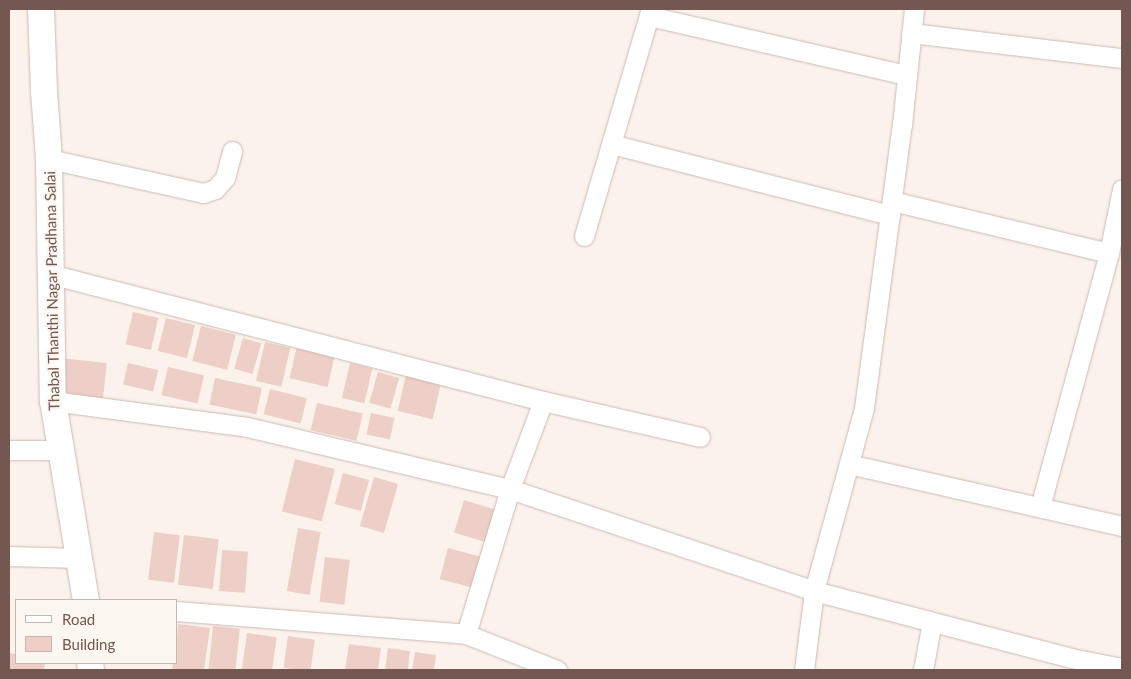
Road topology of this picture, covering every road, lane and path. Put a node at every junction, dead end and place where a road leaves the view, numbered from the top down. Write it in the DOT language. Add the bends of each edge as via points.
graph roads {
  1 [pos="42,9"];
  2 [pos="914,9"];
  3 [pos="649,12"];
  4 [pos="911,33"];
  5 [pos="1122,58"];
  6 [pos="907,75"];
  7 [pos="611,144"];
  8 [pos="232,151"];
  9 [pos="49,158"];
  10 [pos="1122,189"];
  11 [pos="891,208"];
  12 [pos="584,236"];
  13 [pos="1109,253"];
  14 [pos="50,274"];
  15 [pos="543,400"];
  16 [pos="53,401"];
  17 [pos="700,437"];
  18 [pos="9,450"];
  19 [pos="60,450"];
  20 [pos="849,464"];
  21 [pos="510,489"];
  22 [pos="1040,508"];
  23 [pos="1122,526"];
  24 [pos="9,556"];
  25 [pos="78,558"];
  26 [pos="814,591"];
  27 [pos="86,599"];
  28 [pos="178,611"];
  29 [pos="932,622"];
  30 [pos="466,634"];
  31 [pos="1122,668"];
  32 [pos="557,670"];
  33 [pos="804,670"];
  34 [pos="922,670"];
  1 -- 9 [label="main road, Thabal Thanthi Nagar Pradhana Salai"];
  2 -- 4 [label="street"];
  3 -- 6 [label="street"];
  3 -- 7 [label="street"];
  4 -- 5 [label="street"];
  4 -- 6 [label="street"];
  6 -- 11 [label="street"];
  7 -- 11 [label="street"];
  7 -- 12 [label="street"];
  8 -- 9 [label="street" via="225,178 215,189 203,193"];
  9 -- 14 [label="main road, Thabal Thanthi Nagar Pradhana Salai"];
  10 -- 13 [label="street"];
  11 -- 13 [label="street"];
  11 -- 20 [label="street" via="864,408"];
  13 -- 22 [label="street"];
  14 -- 15 [label="street"];
  14 -- 16 [label="main road, Thabal Thanthi Nagar Pradhana Salai"];
  15 -- 17 [label="street"];
  15 -- 21 [label="street"];
  16 -- 19 [label="main road, Thabal Thanthi Nagar Pradhana Salai"];
  16 -- 21 [label="street" via="247,427"];
  18 -- 19 [label="street"];
  19 -- 25 [label="main road, Thabal Thanthi Nagar Pradhana Salai"];
  20 -- 22 [label="street"];
  20 -- 26 [label="street"];
  21 -- 26 [label="street"];
  21 -- 30 [label="street"];
  22 -- 23 [label="street"];
  24 -- 25 [label="street"];
  25 -- 27 [label="main road, Thabal Thanthi Nagar Pradhana Salai"];
  26 -- 29 [label="street"];
  26 -- 33 [label="street"];
  28 -- 30 [label="street"];
  29 -- 31 [label="street"];
  29 -- 34 [label="street"];
  30 -- 32 [label="street"];
}
